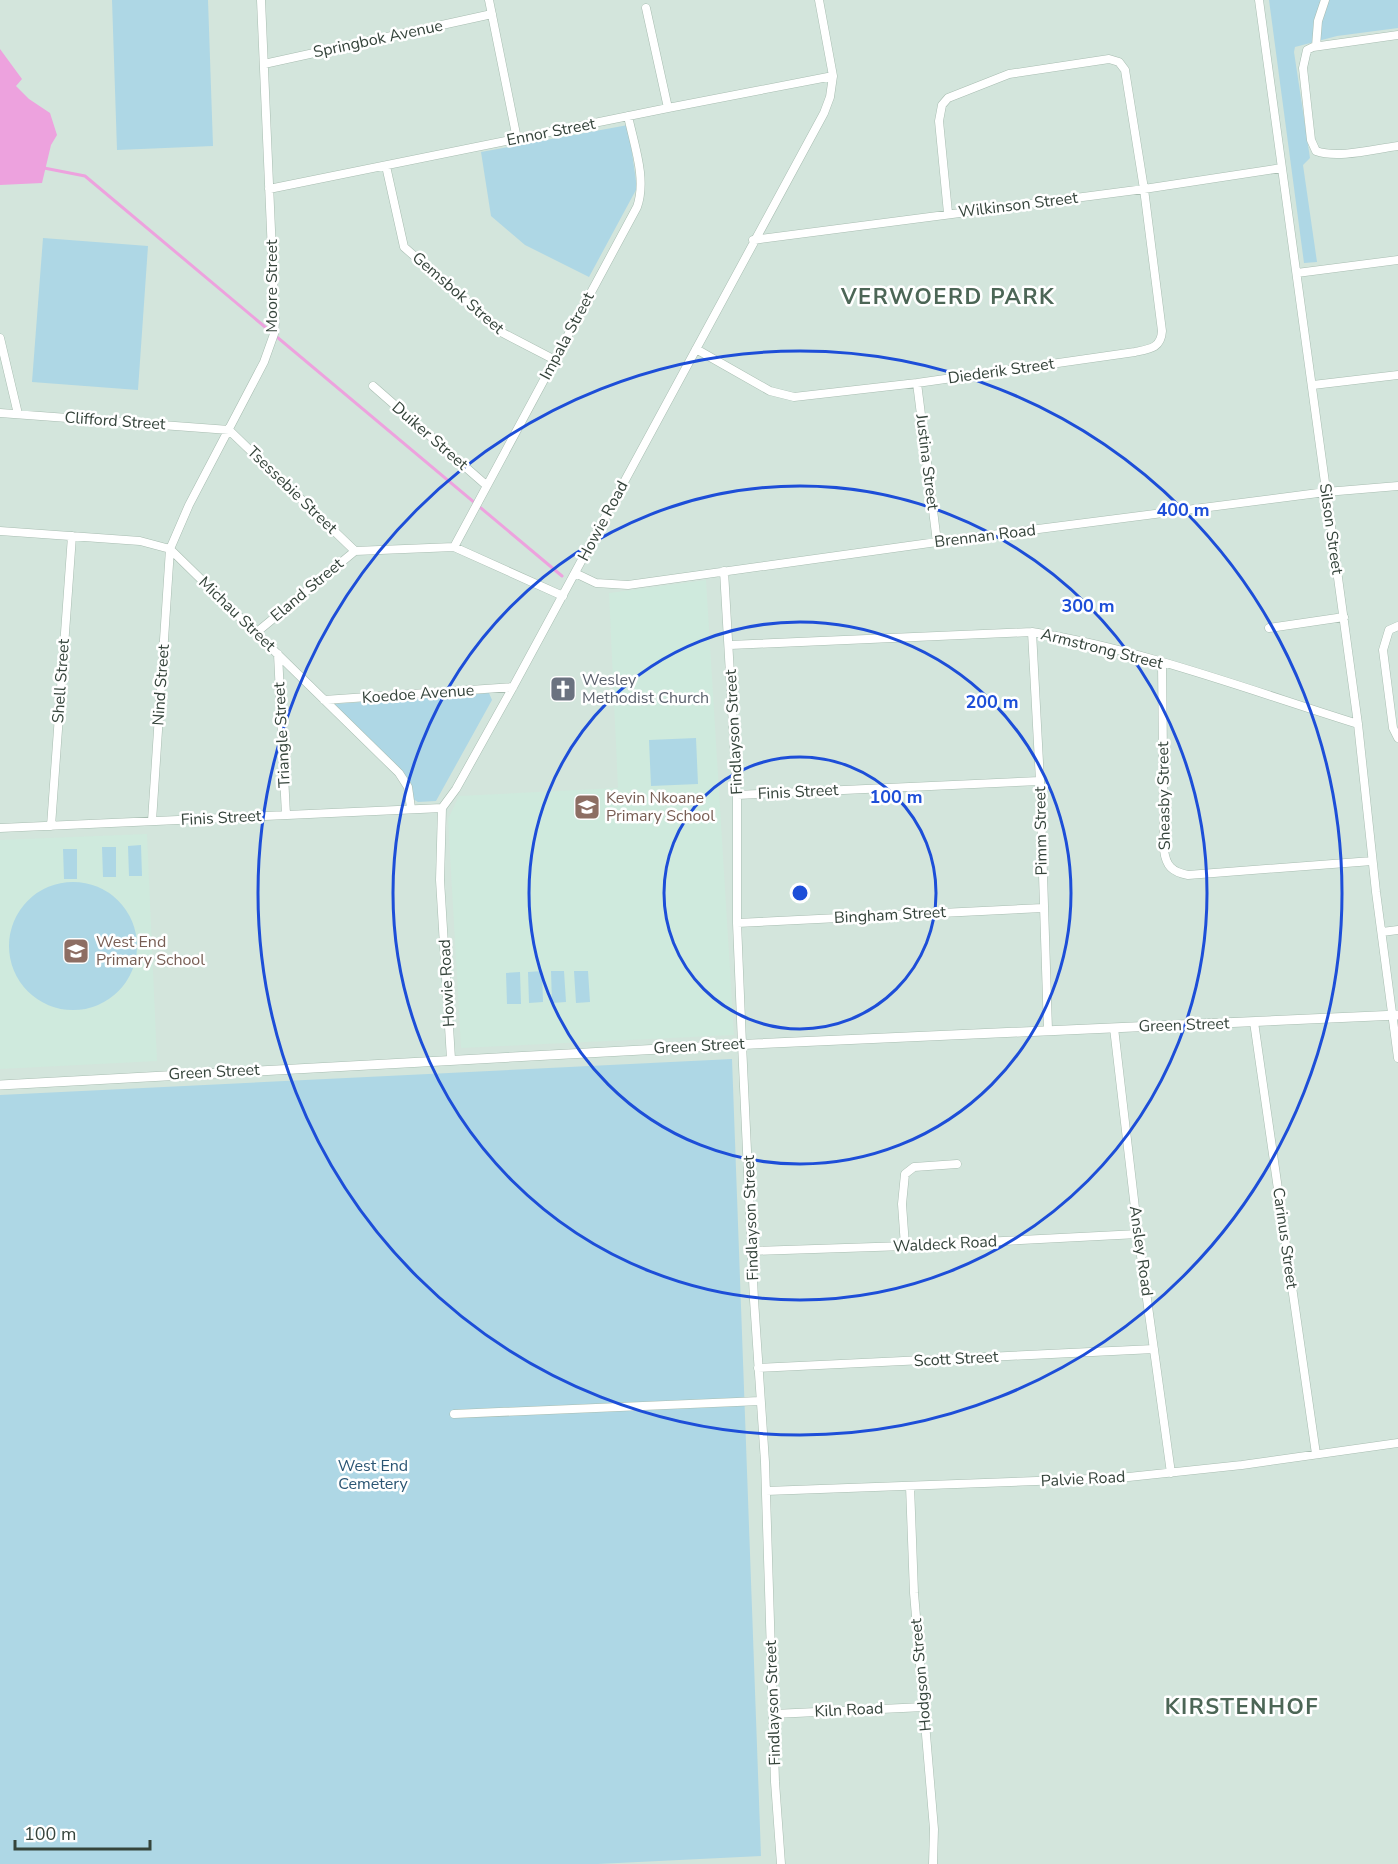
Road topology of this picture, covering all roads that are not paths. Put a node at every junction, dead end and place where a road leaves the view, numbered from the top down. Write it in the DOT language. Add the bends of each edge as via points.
graph roads {
  1 [pos="261,0"];
  2 [pos="489,0"];
  3 [pos="819,0"];
  4 [pos="1259,0"];
  5 [pos="1325,0"];
  6 [pos="646,8"];
  7 [pos="492,14"];
  8 [pos="1398,35"];
  9 [pos="1316,46"];
  10 [pos="264,64"];
  11 [pos="833,76"];
  12 [pos="668,108"];
  13 [pos="628,116"];
  14 [pos="517,139"];
  15 [pos="1398,146"];
  16 [pos="386,166"];
  17 [pos="1282,168"];
  18 [pos="269,189"];
  19 [pos="1144,189"];
  20 [pos="948,213"];
  21 [pos="753,240"];
  22 [pos="1398,260"];
  23 [pos="1296,273"];
  24 [pos="0,338"];
  25 [pos="696,349"];
  26 [pos="555,360"];
  27 [pos="1398,375"];
  28 [pos="917,382"];
  29 [pos="1313,385"];
  30 [pos="373,386"];
  31 [pos="0,413"];
  32 [pos="18,414"];
  33 [pos="229,430"];
  34 [pos="486,486"];
  35 [pos="1398,486"];
  36 [pos="1326,492"];
  37 [pos="0,531"];
  38 [pos="72,536"];
  39 [pos="937,542"];
  40 [pos="454,547"];
  41 [pos="170,549"];
  42 [pos="355,551"];
  43 [pos="724,571"];
  44 [pos="575,573"];
  45 [pos="563,596"];
  46 [pos="1344,617"];
  47 [pos="1398,626"];
  48 [pos="1269,628"];
  49 [pos="257,632"];
  50 [pos="1032,632"];
  51 [pos="730,645"];
  52 [pos="278,654"];
  53 [pos="1162,663"];
  54 [pos="513,687"];
  55 [pos="324,700"];
  56 [pos="1358,724"];
  57 [pos="1398,738"];
  58 [pos="1040,781"];
  59 [pos="737,795"];
  60 [pos="411,808"];
  61 [pos="442,808"];
  62 [pos="286,815"];
  63 [pos="152,821"];
  64 [pos="51,826"];
  65 [pos="0,828"];
  66 [pos="1372,861"];
  67 [pos="1043,908"];
  68 [pos="737,923"];
  69 [pos="1398,930"];
  70 [pos="1382,932"];
  71 [pos="1395,1016"];
  72 [pos="1254,1022"];
  73 [pos="1114,1028"];
  74 [pos="1048,1030"];
  75 [pos="742,1044"];
  76 [pos="1398,1058"];
  77 [pos="451,1059"];
  78 [pos="0,1085"];
  79 [pos="957,1164"];
  80 [pos="1138,1234"];
  81 [pos="905,1246"];
  82 [pos="752,1251"];
  83 [pos="1154,1349"];
  84 [pos="758,1368"];
  85 [pos="760,1401"];
  86 [pos="454,1414"];
  87 [pos="1398,1443"];
  88 [pos="1316,1454"];
  89 [pos="1171,1473"];
  90 [pos="910,1486"];
  91 [pos="766,1491"];
  92 [pos="924,1707"];
  93 [pos="774,1714"];
  94 [pos="781,1864"];
  95 [pos="933,1864"];
  1 -- 10 [label="street, Moore Street"];
  2 -- 7 [label="street"];
  3 -- 11 [label="street, Howie Road"];
  4 -- 17 [label="street, Silson Street"];
  5 -- 9 [label="street"];
  6 -- 12 [label="street"];
  7 -- 10 [label="street, Springbok Avenue"];
  7 -- 14 [label="street"];
  8 -- 9 [label="street"];
  9 -- 15 [label="street" via="1307,50 1303,68 1311,140 1316,151 1332,154"];
  10 -- 18 [label="street, Moore Street"];
  11 -- 12 [label="street, Ennor Street"];
  11 -- 21 [label="street, Howie Road" via="824,113"];
  12 -- 13 [label="street, Ennor Street"];
  13 -- 14 [label="street, Ennor Street"];
  13 -- 26 [label="street, Impala Street" via="641,196"];
  14 -- 16 [label="street, Ennor Street"];
  16 -- 18 [label="street, Ennor Street"];
  16 -- 26 [label="street, Gemsbok Street" via="404,247 501,332"];
  17 -- 19 [label="street, Wilkinson Street"];
  17 -- 23 [label="street, Silson Street"];
  18 -- 33 [label="street, Moore Street" via="274,334"];
  19 -- 20 [label="street, Wilkinson Street"];
  19 -- 20 [label="street" via="1125,70 1119,62 1108,59 1009,74 948,98 942,105 939,121"];
  19 -- 28 [label="street, Diederik Street" via="1162,331 1157,346"];
  20 -- 21 [label="street, Wilkinson Street"];
  21 -- 25 [label="street, Howie Road"];
  22 -- 23 [label="street"];
  23 -- 29 [label="street, Silson Street"];
  24 -- 32 [label="street"];
  25 -- 28 [label="street, Diederik Street" via="786,396"];
  25 -- 44 [label="street, Howie Road"];
  26 -- 34 [label="street, Impala Street"];
  27 -- 29 [label="street"];
  28 -- 39 [label="street, Justina Street"];
  29 -- 36 [label="street, Silson Street"];
  30 -- 34 [label="street, Duiker Street"];
  31 -- 32 [label="street, Clifford Street"];
  32 -- 33 [label="street, Clifford Street"];
  33 -- 41 [label="street, Moore Street"];
  33 -- 42 [label="street, Tsessebie Street"];
  34 -- 40 [label="street, Impala Street"];
  35 -- 36 [label="street, Brennan Road"];
  36 -- 39 [label="street, Brennan Road"];
  36 -- 46 [label="street, Silson Street"];
  37 -- 38 [label="street, Michau Street"];
  38 -- 41 [label="street, Michau Street" via="140,541"];
  38 -- 64 [label="street, Shell Street"];
  39 -- 43 [label="street, Brennan Road"];
  40 -- 42 [label="street, Eland Street"];
  40 -- 45 [label="street, Eland Street"];
  41 -- 49 [label="street, Michau Street"];
  41 -- 63 [label="street, Nind Street"];
  42 -- 49 [label="street, Eland Street"];
  43 -- 44 [label="street, Brennan Road" via="628,585 596,583"];
  43 -- 51 [label="street, Findlayson Street"];
  44 -- 45 [label="street, Howie Road"];
  45 -- 54 [label="street, Howie Road"];
  46 -- 48 [label="street"];
  46 -- 56 [label="street, Silson Street"];
  47 -- 57 [label="street" via="1389,630 1383,650 1393,728"];
  49 -- 52 [label="street, Michau Street"];
  50 -- 51 [label="street, Armstrong Street"];
  50 -- 53 [label="street, Armstrong Street"];
  50 -- 58 [label="street, Pimm Street"];
  51 -- 59 [label="street, Findlayson Street"];
  52 -- 55 [label="street, Michau Street"];
  52 -- 62 [label="street, Triangle Street"];
  53 -- 56 [label="street, Armstrong Street"];
  53 -- 66 [label="street, Sheasby Street" via="1164,850 1169,867 1188,875"];
  54 -- 55 [label="street, Koedoe Avenue"];
  54 -- 61 [label="street, Howie Road"];
  55 -- 60 [label="street, Michau Street" via="399,773 408,787"];
  56 -- 66 [label="street, Silson Street"];
  58 -- 59 [label="street, Finis Street"];
  58 -- 67 [label="street, Pimm Street"];
  59 -- 68 [label="street, Findlayson Street"];
  60 -- 61 [label="street, Finis Street"];
  60 -- 62 [label="street, Finis Street"];
  61 -- 77 [label="street, Howie Road" via="440,880"];
  62 -- 63 [label="street, Finis Street"];
  63 -- 64 [label="street, Finis Street"];
  64 -- 65 [label="street, Finis Street"];
  66 -- 70 [label="street, Silson Street"];
  67 -- 68 [label="street, Bingham Street"];
  67 -- 74 [label="street, Pimm Street"];
  68 -- 75 [label="street, Findlayson Street"];
  69 -- 70 [label="street"];
  70 -- 71 [label="street, Silson Street"];
  71 -- 72 [label="street, Green Street"];
  71 -- 76 [label="street, Silson Street"];
  72 -- 73 [label="street, Green Street"];
  72 -- 88 [label="street, Carinus Street"];
  73 -- 74 [label="street, Green Street"];
  73 -- 80 [label="street, Ansley Road"];
  74 -- 75 [label="street, Green Street"];
  75 -- 77 [label="street, Green Street"];
  75 -- 82 [label="street, Findlayson Street"];
  77 -- 78 [label="street, Green Street"];
  79 -- 81 [label="street" via="914,1167 905,1174"];
  80 -- 81 [label="street, Waldeck Road"];
  80 -- 83 [label="street, Ansley Road"];
  81 -- 82 [label="street, Waldeck Road"];
  82 -- 84 [label="street, Findlayson Street"];
  83 -- 84 [label="street, Scott Street"];
  83 -- 89 [label="street, Ansley Road"];
  84 -- 85 [label="street, Findlayson Street"];
  85 -- 86 [label="street"];
  85 -- 91 [label="street, Findlayson Street"];
  87 -- 88 [label="street, Palvie Road"];
  88 -- 89 [label="street, Palvie Road"];
  89 -- 90 [label="street, Palvie Road"];
  90 -- 91 [label="street, Palvie Road"];
  90 -- 92 [label="street, Hodgson Street"];
  91 -- 93 [label="street, Findlayson Street"];
  92 -- 93 [label="street, Kiln Road"];
  92 -- 95 [label="street, Hodgson Street" via="934,1829"];
  93 -- 94 [label="street, Findlayson Street"];
}
